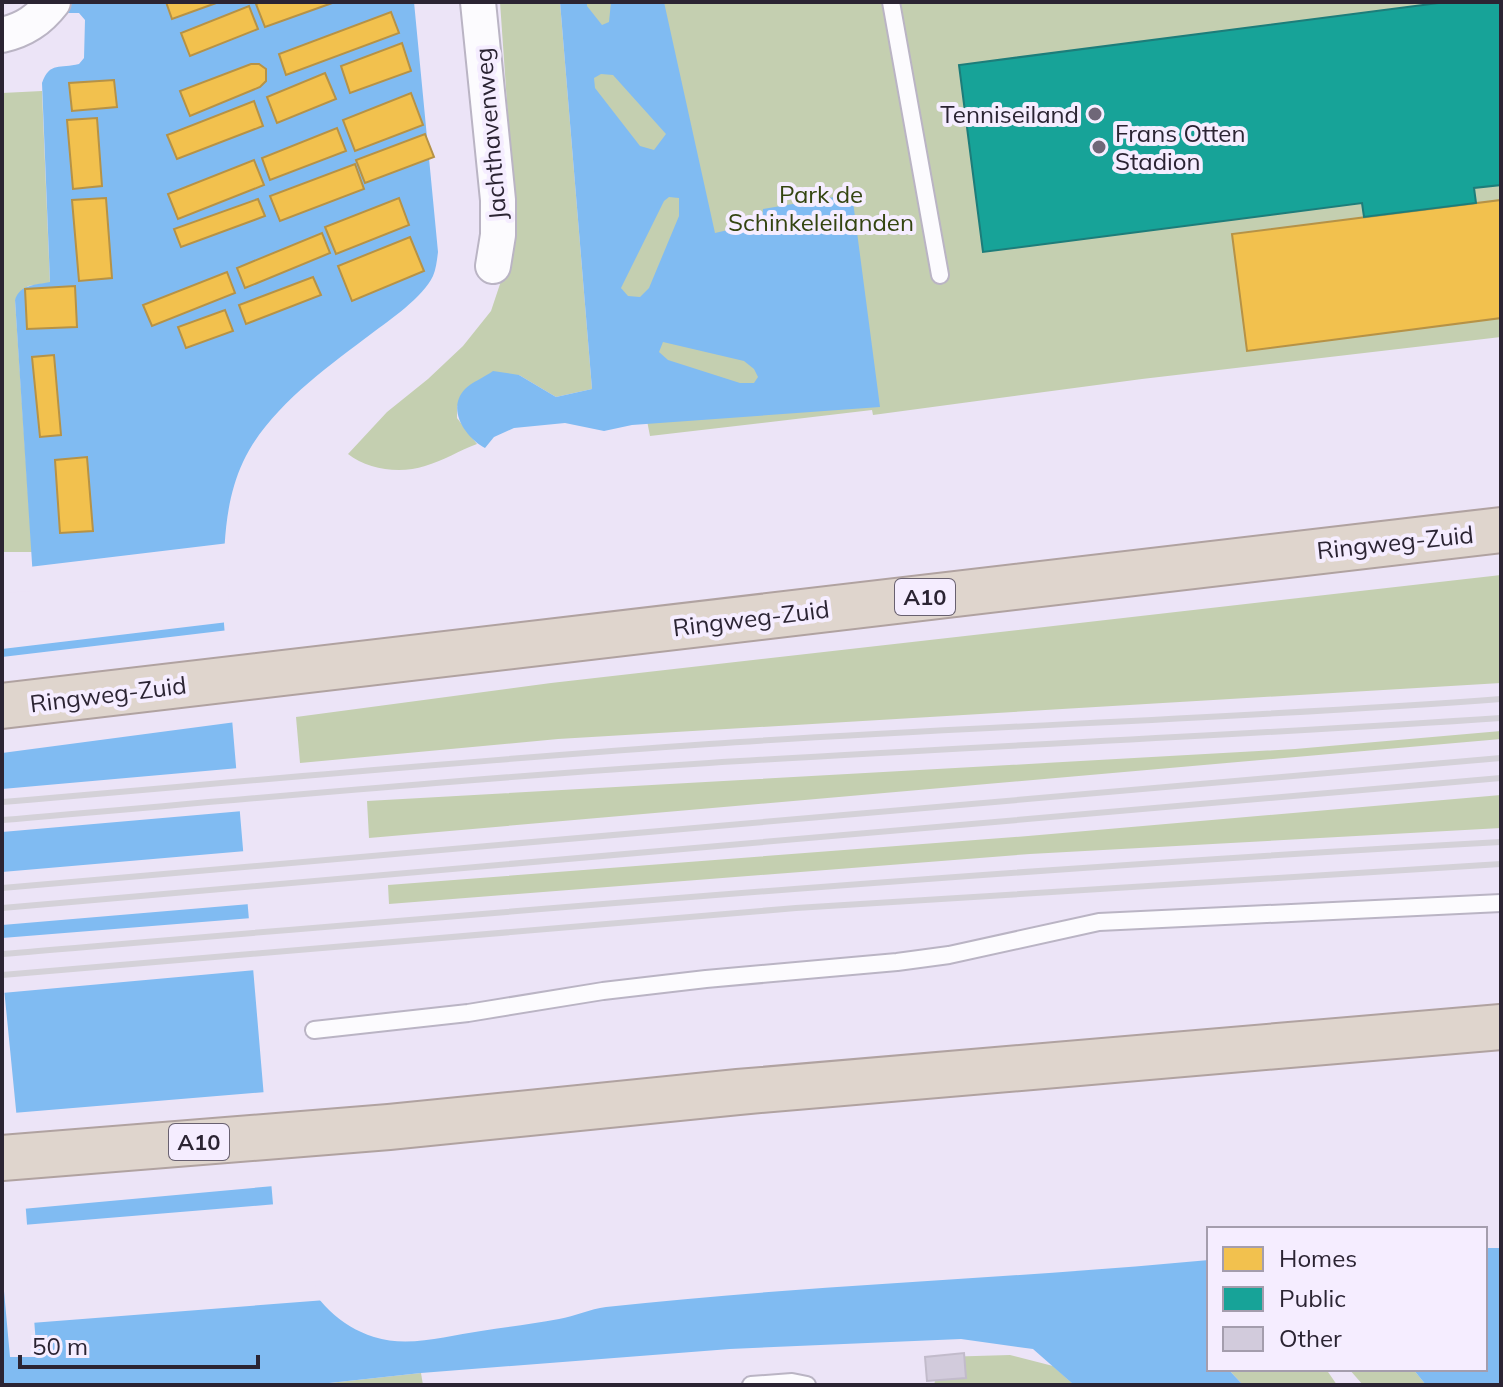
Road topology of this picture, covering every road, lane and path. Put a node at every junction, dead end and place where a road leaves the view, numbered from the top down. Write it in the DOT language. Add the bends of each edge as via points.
graph roads {
  1 [pos="53,2"];
  2 [pos="478,2"];
  3 [pos="891,2"];
  4 [pos="2,35"];
  5 [pos="493,266"];
  6 [pos="940,275"];
  7 [pos="1501,530"];
  8 [pos="2,706"];
  9 [pos="1501,903"];
  10 [pos="1501,1027"];
  11 [pos="314,1030"];
  12 [pos="2,1158"];
  13 [pos="751,1385"];
  14 [pos="807,1385"];
  1 -- 4 [label="street" via="39,19"];
  2 -- 5 [label="street, Jachthavenweg" via="498,200"];
  3 -- 6 [label="lane"];
  7 -- 8 [label="highway, Ringweg-Zuid / A10"];
  9 -- 11 [label="lane" via="1099,922 949,955 603,991"];
  10 -- 12 [label="highway, A10"];
  13 -- 14 [label="lane"];
}
